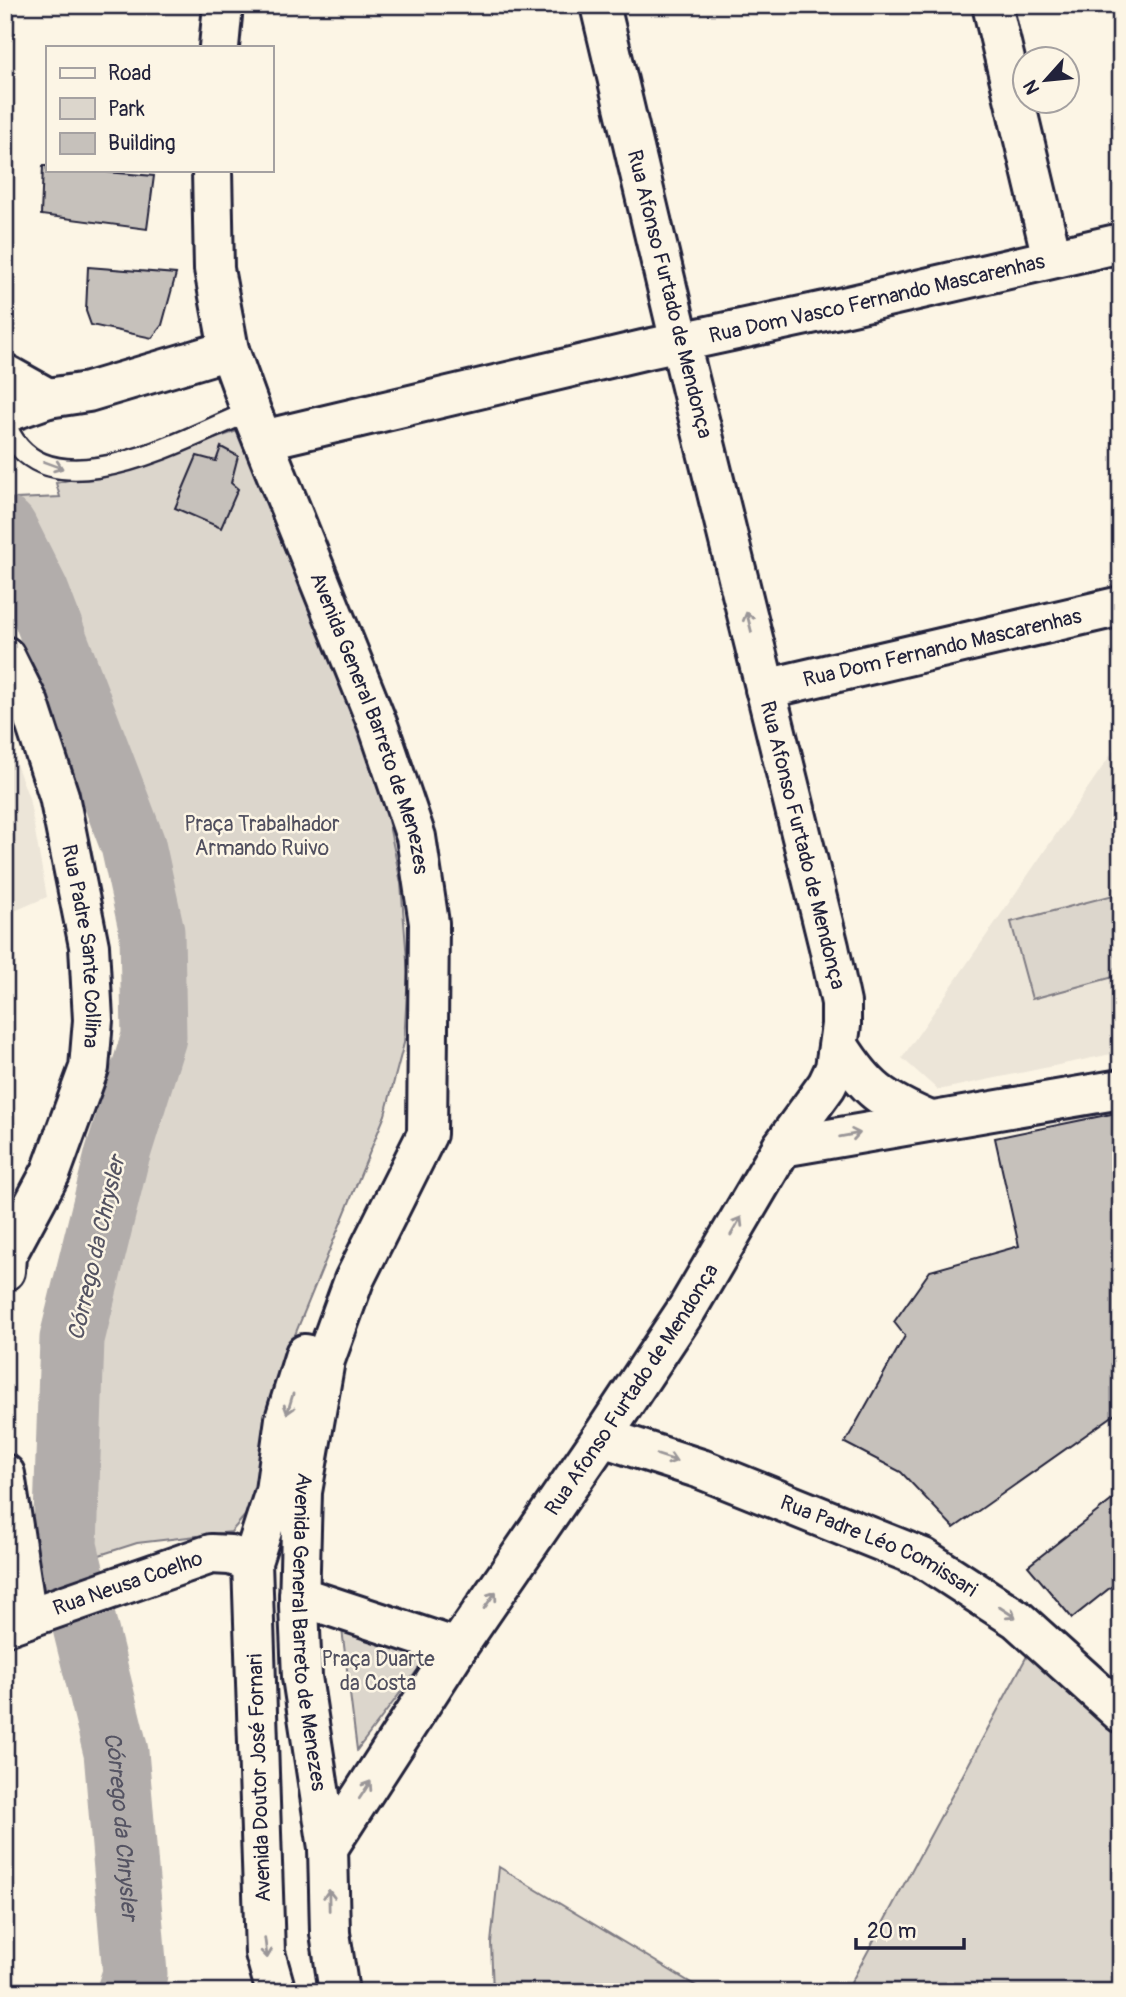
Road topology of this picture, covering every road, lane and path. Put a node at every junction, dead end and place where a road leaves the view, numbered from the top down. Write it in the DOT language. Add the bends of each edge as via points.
graph roads {
  1 [pos="223,5"];
  2 [pos="600,5"];
  3 [pos="992,5"];
  4 [pos="219,46"];
  5 [pos="212,172"];
  6 [pos="1121,243"];
  7 [pos="1052,258"];
  8 [pos="680,342"];
  9 [pos="229,350"];
  10 [pos="5,374"];
  11 [pos="48,398"];
  12 [pos="5,413"];
  13 [pos="5,422"];
  14 [pos="257,426"];
  15 [pos="1121,606"];
  16 [pos="5,656"];
  17 [pos="765,689"];
  18 [pos="839,1046"];
  19 [pos="1121,1089"];
  20 [pos="930,1121"];
  21 [pos="782,1147"];
  22 [pos="5,1272"];
  23 [pos="354,1280"];
  24 [pos="602,1437"];
  25 [pos="5,1474"];
  26 [pos="252,1562"];
  27 [pos="299,1596"];
  28 [pos="29,1618"];
  29 [pos="457,1648"];
  30 [pos="302,1676"];
  31 [pos="1121,1713"];
  32 [pos="328,1848"];
  33 [pos="276,1992"];
  34 [pos="339,1992"];
  1 -- 4 [label="street"];
  2 -- 8 [label="street, Rua Afonso Furtado de Mendonça"];
  3 -- 7 [label="street"];
  5 -- 9 [label="street, Avenida General Barreto de Menezes" via="214,270"];
  6 -- 7 [label="street, Rua Dom Vasco Fernando Mascarenhas"];
  7 -- 8 [label="street, Rua Dom Vasco Fernando Mascarenhas"];
  8 -- 14 [label="street, Rua Dom Vasco Fernando Mascarenhas"];
  17 -- 8 [label="street, Rua Afonso Furtado de Mendonça, one-way"];
  9 -- 11 [label="street" via="88,392"];
  9 -- 14 [label="street, Avenida General Barreto de Menezes"];
  10 -- 11 [label="street"];
  11 -- 12 [label="street"];
  13 -- 14 [label="lane, one-way" via="23,452 68,470 107,466"];
  14 -- 23 [label="street, Avenida General Barreto de Menezes" via="379,728 416,837 429,923 427,1134"];
  15 -- 17 [label="street, Rua Dom Fernando Mascarenhas"];
  16 -- 22 [label="street, Rua Padre Sante Collina" via="29,704 59,796 89,946 93,1020 89,1069 51,1172 6,1256"];
  17 -- 18 [label="street, Rua Afonso Furtado de Mendonça" via="841,1003"];
  18 -- 20 [label="street" via="858,1075 879,1095"];
  18 -- 21 [label="street, Rua Afonso Furtado de Mendonça" via="827,1085"];
  19 -- 20 [label="street"];
  21 -- 20 [label="street, one-way"];
  24 -- 21 [label="street, Rua Afonso Furtado de Mendonça, one-way" via="687,1309"];
  23 -- 26 [label="street, Avenida General Barreto de Menezes, one-way" via="306,1350 285,1419 275,1491"];
  23 -- 27 [label="street, Avenida General Barreto de Menezes" via="325,1360 302,1492"];
  29 -- 24 [label="street, Rua Afonso Furtado de Mendonça, one-way"];
  24 -- 31 [label="street, Rua Padre Léo Comissari, one-way" via="701,1469 923,1558 1017,1619"];
  25 -- 28 [label="street"];
  26 -- 28 [label="street, Rua Neusa Coelho" via="211,1554"];
  26 -- 30 [label="street"];
  26 -- 33 [label="street, Avenida Doutor José Fornari, one-way" via="265,1953"];
  27 -- 29 [label="street"];
  27 -- 30 [label="street, Avenida General Barreto de Menezes"];
  32 -- 29 [label="street, Rua Afonso Furtado de Mendonça, one-way"];
  30 -- 32 [label="street, Avenida General Barreto de Menezes"];
  34 -- 32 [label="street, Avenida General Barreto de Menezes, one-way" via="330,1933"];
}
